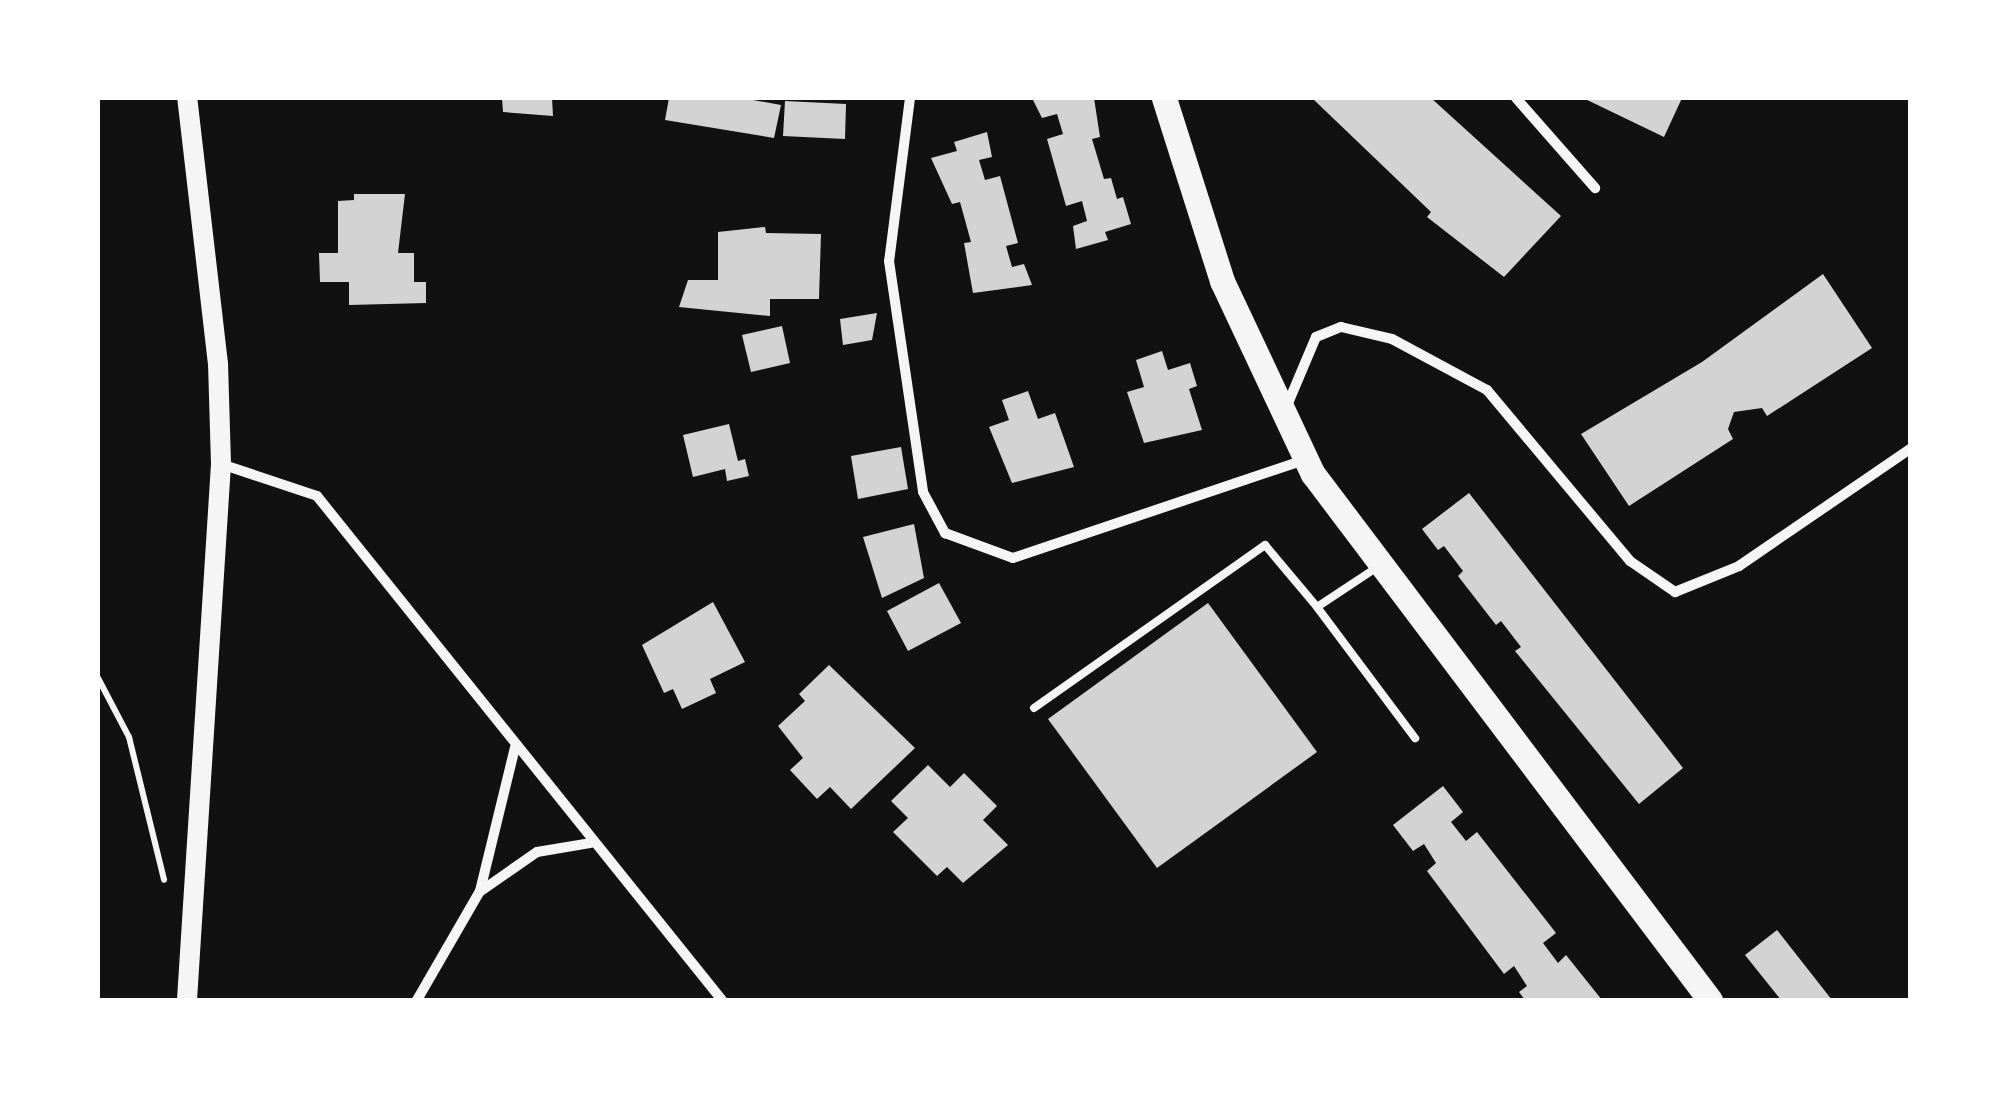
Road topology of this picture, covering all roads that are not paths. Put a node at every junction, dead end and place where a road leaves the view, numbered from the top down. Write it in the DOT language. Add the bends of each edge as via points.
graph roads {
  1 [pos="187,98"];
  2 [pos="910,98"];
  3 [pos="1164,98"];
  4 [pos="1516,98"];
  5 [pos="1596,188"];
  6 [pos="1286,409"];
  7 [pos="1910,450"];
  8 [pos="1306,460"];
  9 [pos="221,464"];
  10 [pos="1382,563"];
  11 [pos="1318,607"];
  12 [pos="1034,708"];
  13 [pos="1416,738"];
  14 [pos="515,747"];
  15 [pos="590,843"];
  16 [pos="480,891"];
  17 [pos="187,1000"];
  18 [pos="416,1000"];
  19 [pos="722,1000"];
  20 [pos="1710,1000"];
  1 -- 9 [label="main road" via="218,364"];
  2 -- 8 [label="street" via="888,261 923,492 945,533 1013,558"];
  3 -- 6 [label="main road" via="1222,282"];
  4 -- 5 [label="street"];
  6 -- 7 [label="street" via="1316,337 1341,327 1392,339 1487,390 1630,561 1675,592 1739,566"];
  6 -- 8 [label="main road"];
  8 -- 10 [label="main road"];
  9 -- 14 [label="street" via="317,496"];
  9 -- 17 [label="main road"];
  10 -- 11 [label="lane"];
  10 -- 20 [label="main road"];
  11 -- 12 [label="lane" via="1265,545"];
  11 -- 13 [label="lane"];
  14 -- 15 [label="street"];
  14 -- 16 [label="street"];
  15 -- 16 [label="street" via="537,852"];
  15 -- 19 [label="street"];
  16 -- 18 [label="street"];
}
